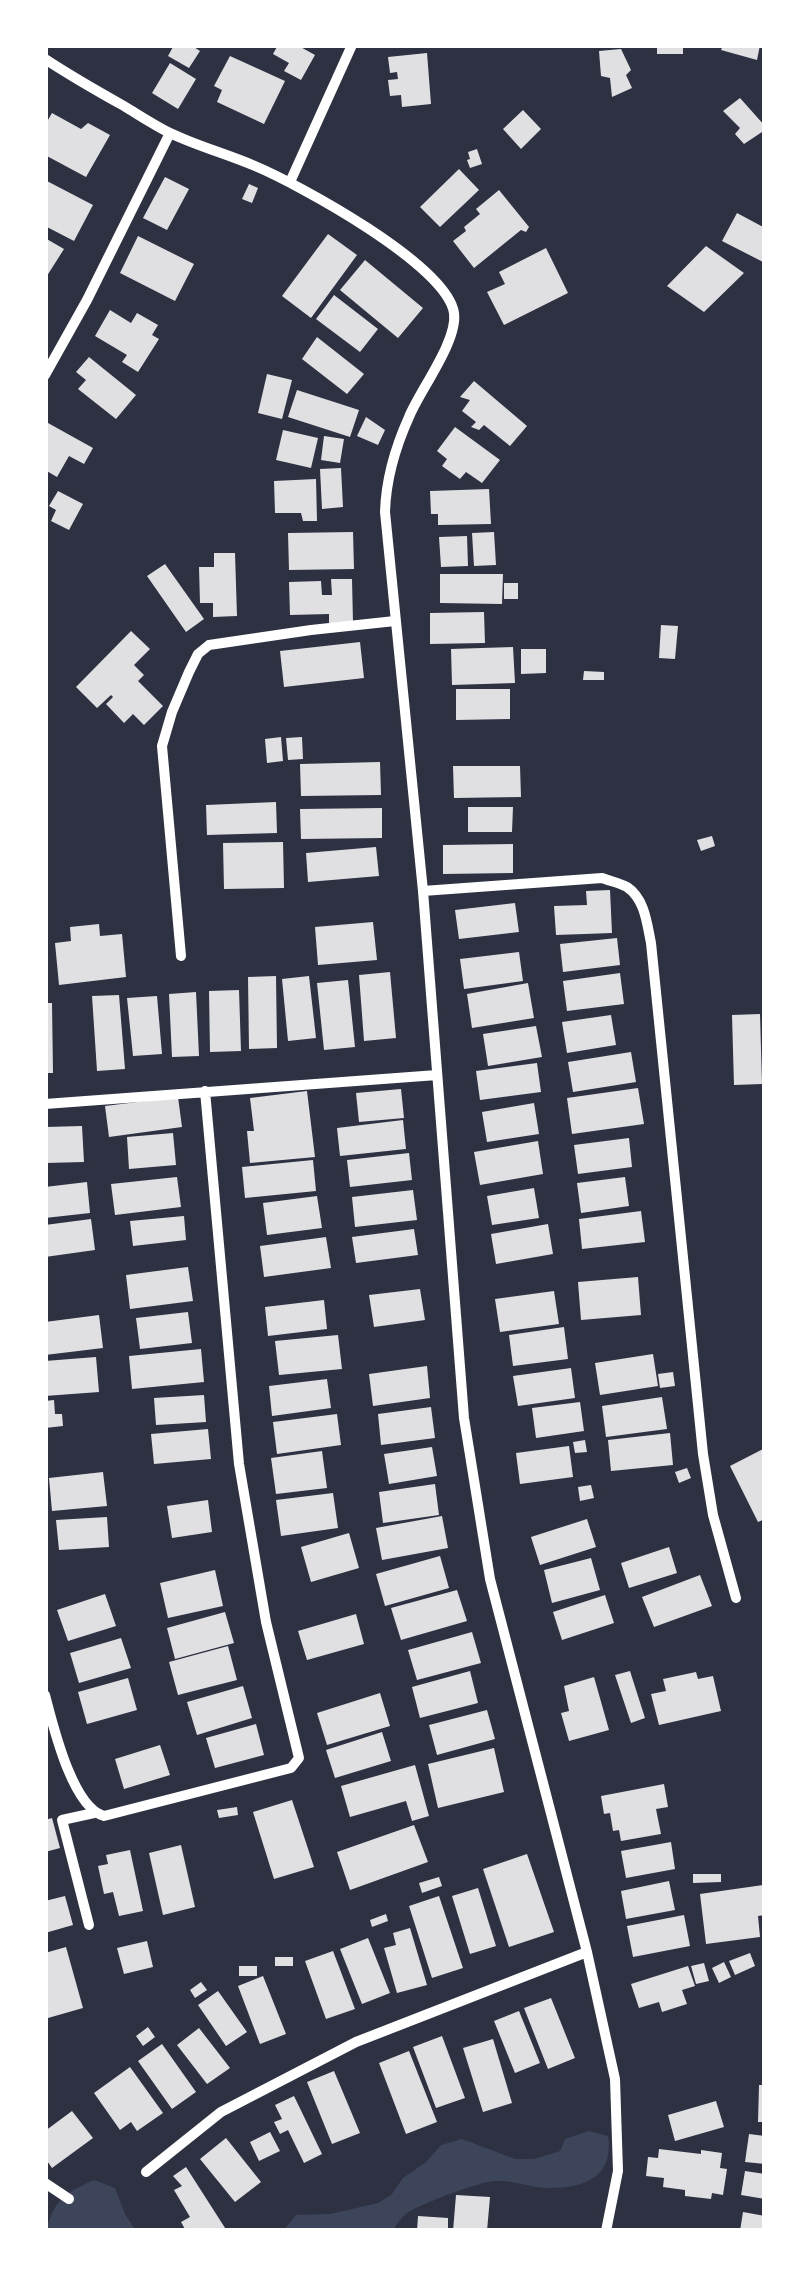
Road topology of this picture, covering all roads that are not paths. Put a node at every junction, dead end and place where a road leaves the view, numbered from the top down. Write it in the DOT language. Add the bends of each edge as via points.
graph roads {
  1 [pos="352,45"];
  2 [pos="45,60"];
  3 [pos="170,133"];
  4 [pos="290,182"];
  5 [pos="45,376"];
  6 [pos="395,621"];
  7 [pos="424,891"];
  8 [pos="181,956"];
  9 [pos="438,1075"];
  10 [pos="205,1091"];
  11 [pos="45,1104"];
  12 [pos="736,1598"];
  13 [pos="45,1695"];
  14 [pos="94,1814"];
  15 [pos="89,1925"];
  16 [pos="587,1952"];
  17 [pos="146,2172"];
  18 [pos="45,2183"];
  19 [pos="68,2199"];
  20 [pos="606,2231"];
  1 -- 4 [label="street"];
  2 -- 3 [label="street"];
  3 -- 4 [label="street"];
  3 -- 5 [label="street"];
  4 -- 6 [label="street" via="422,269 454,312 450,338 410,414 386,485"];
  6 -- 7 [label="street"];
  6 -- 8 [label="street" via="209,645 198,654 162,746"];
  7 -- 9 [label="street"];
  7 -- 12 [label="street" via="602,878 639,900 651,942 703,1454"];
  9 -- 10 [label="street"];
  9 -- 16 [label="street" via="476,1498 490,1579"];
  10 -- 11 [label="street"];
  10 -- 14 [label="street" via="238,1464 299,1758 292,1768"];
  13 -- 14 [label="street" via="58,1744"];
  14 -- 15 [label="street" via="62,1820"];
  16 -- 17 [label="street" via="356,2042 221,2112"];
  16 -- 20 [label="street" via="615,2079 618,2171"];
  18 -- 19 [label="street"];
}
